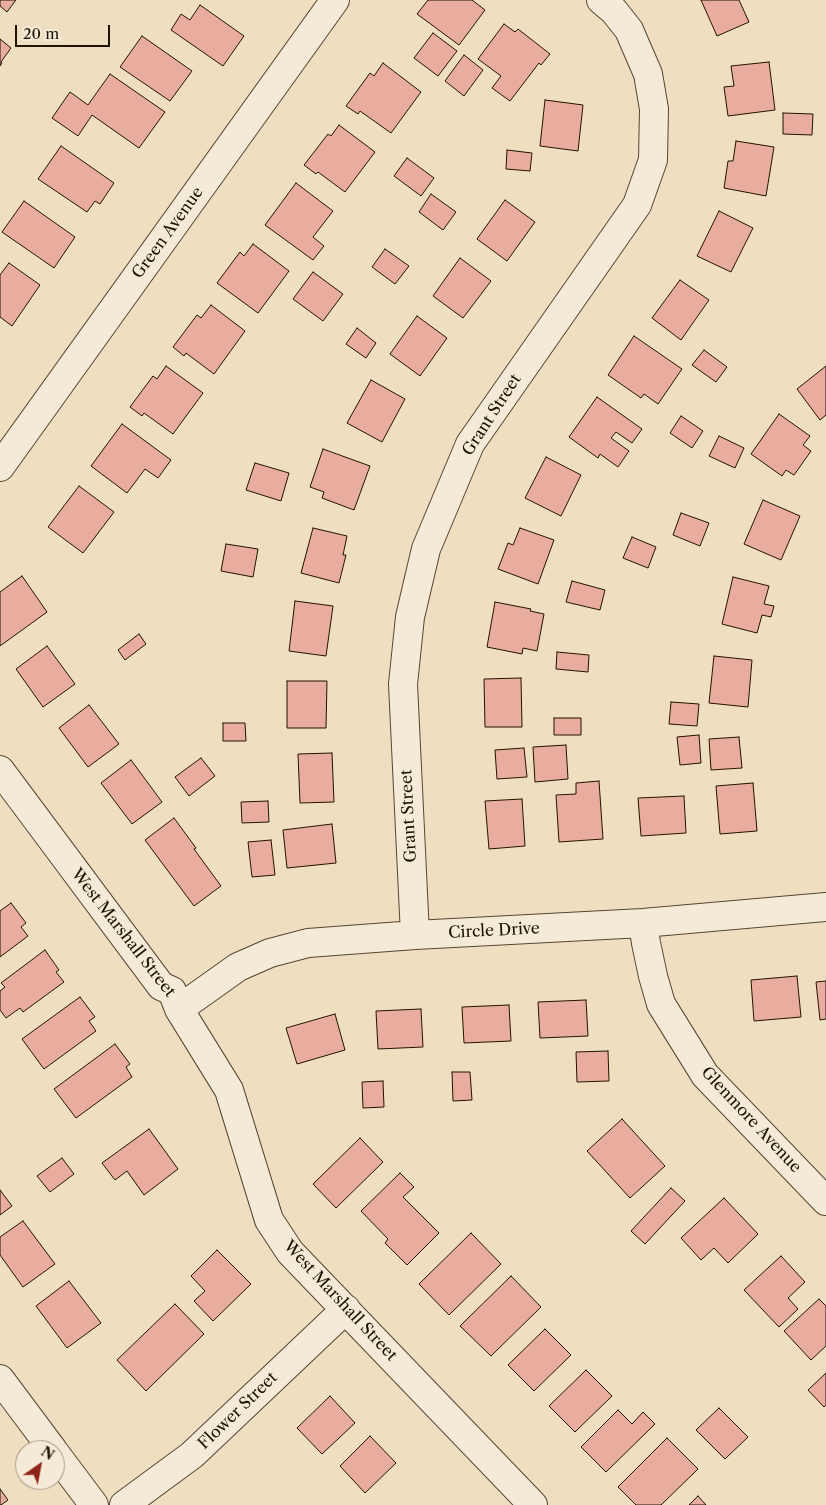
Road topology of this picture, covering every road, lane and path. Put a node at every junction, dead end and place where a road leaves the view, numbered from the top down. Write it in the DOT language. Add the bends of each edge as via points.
graph roads {
  1 [pos="335,0"];
  2 [pos="601,0"];
  3 [pos="0,467"];
  4 [pos="0,770"];
  5 [pos="826,907"];
  6 [pos="643,923"];
  7 [pos="415,935"];
  8 [pos="179,1009"];
  9 [pos="826,1201"];
  10 [pos="346,1309"];
  11 [pos="0,1379"];
  12 [pos="46,1440"];
  13 [pos="65,1466"];
  14 [pos="94,1505"];
  15 [pos="124,1505"];
  16 [pos="533,1505"];
  1 -- 3 [label="street, Green Avenue"];
  2 -- 7 [label="street, Grant Street" via="629,30 648,74 654,109 653,160 637,205 470,444 426,549 410,617 403,684"];
  4 -- 8 [label="street, West Marshall Street" via="161,986 172,991"];
  5 -- 6 [label="street, Circle Drive"];
  6 -- 7 [label="street, Circle Drive"];
  6 -- 9 [label="street, Glenmore Avenue" via="652,976 661,1004 705,1075"];
  7 -- 8 [label="street, Circle Drive" via="308,943 270,953 238,967"];
  8 -- 10 [label="street, West Marshall Street" via="229,1090 269,1220 290,1252"];
  10 -- 15 [label="street, Flower Street" via="192,1455"];
  10 -- 16 [label="street, West Marshall Street"];
  11 -- 12 [label="street"];
  13 -- 14 [label="street"];
}
